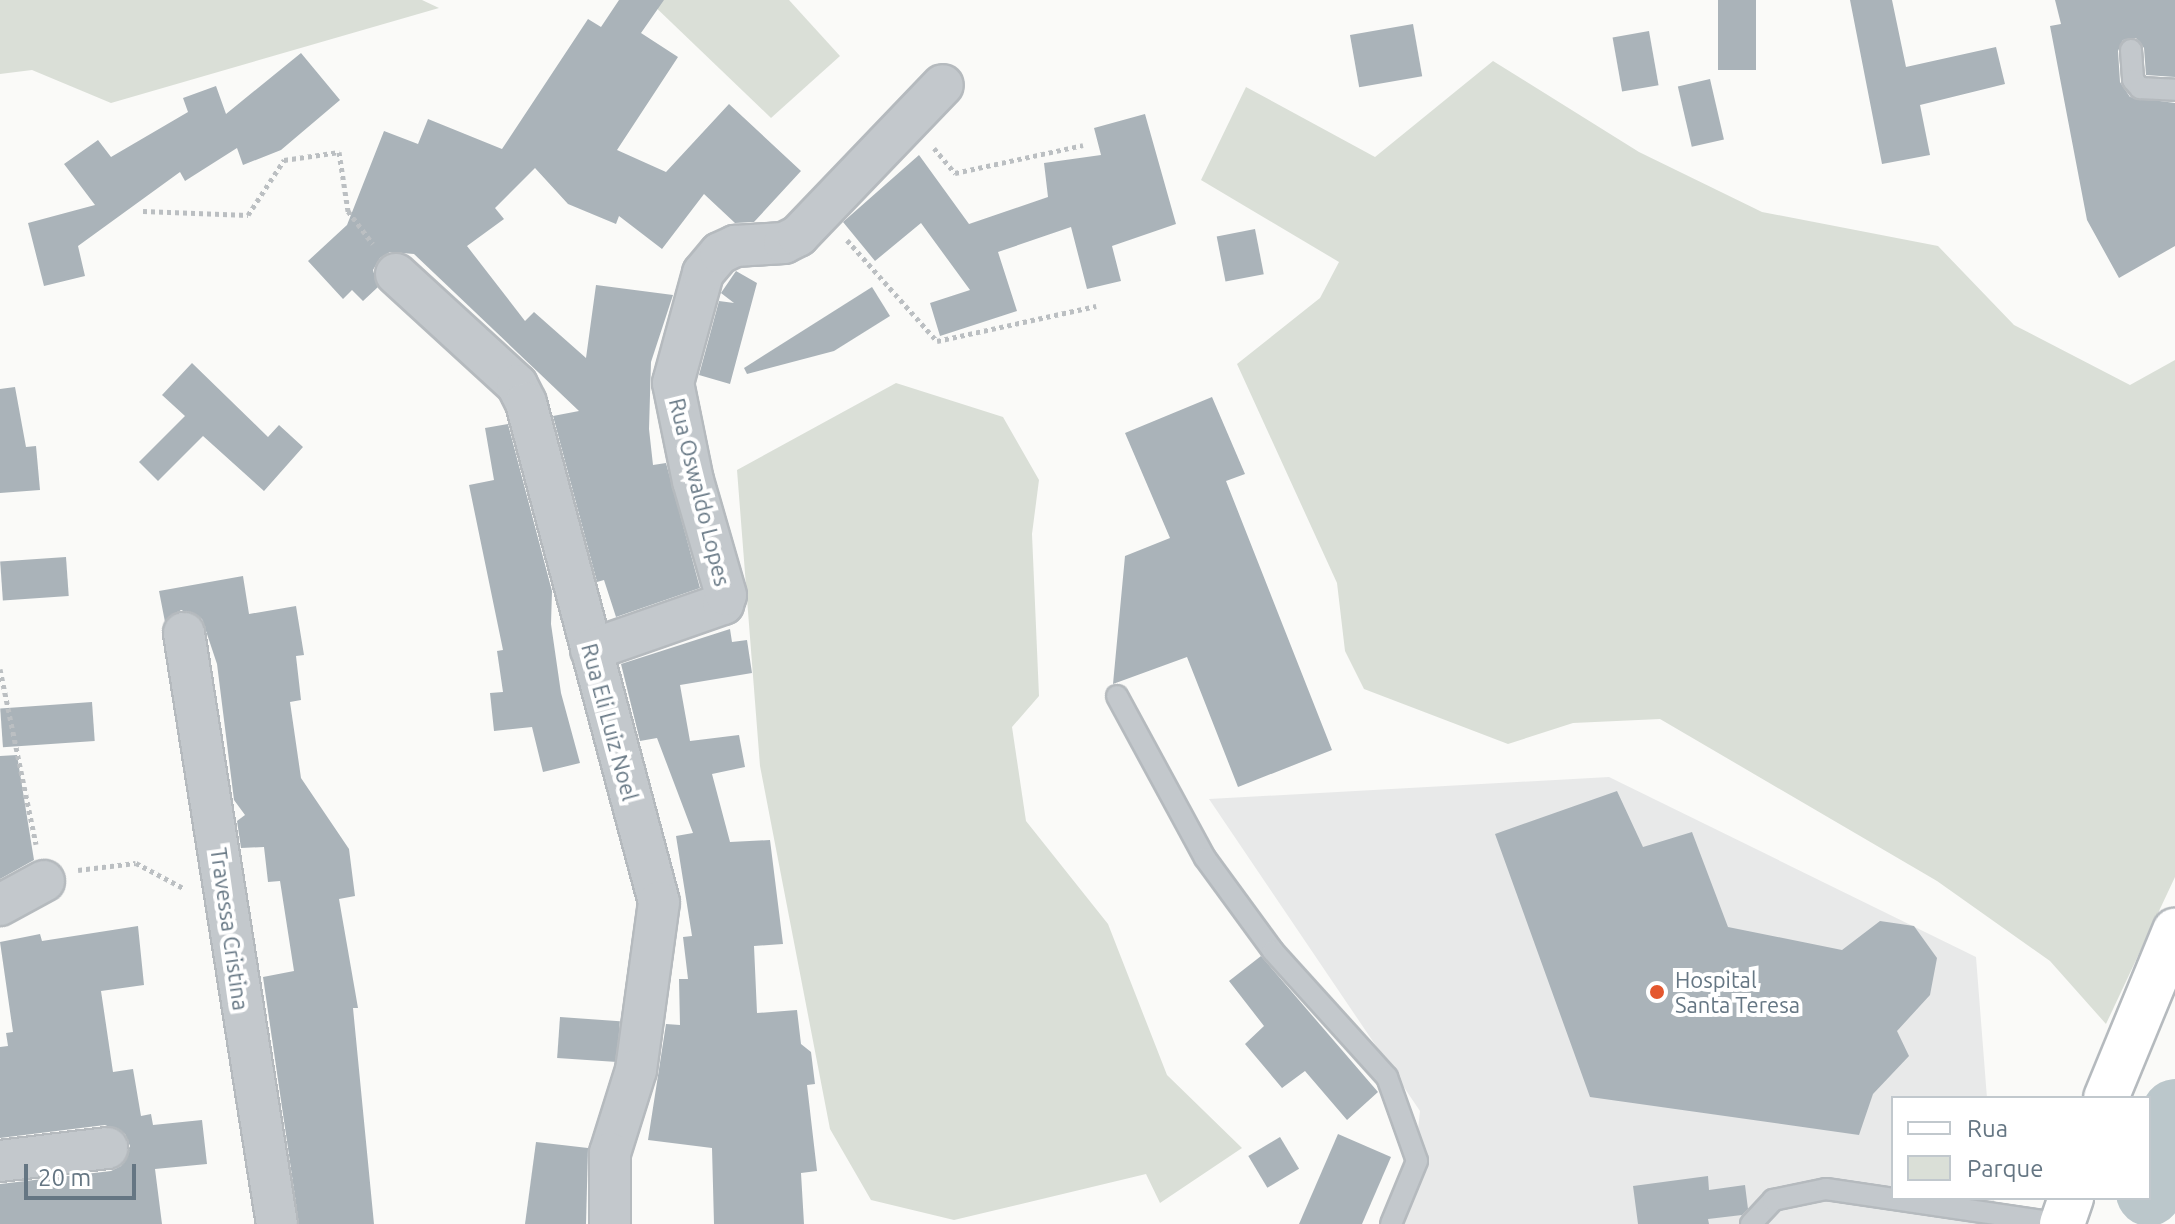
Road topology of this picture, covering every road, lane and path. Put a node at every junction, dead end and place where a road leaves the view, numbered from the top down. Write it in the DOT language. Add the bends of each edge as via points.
graph roads {
  1 [pos="2131,50"];
  2 [pos="943,85"];
  3 [pos="2175,90"];
  4 [pos="911,119"];
  5 [pos="1083,145"];
  6 [pos="143,211"];
  7 [pos="822,213"];
  8 [pos="396,274"];
  9 [pos="1096,306"];
  10 [pos="184,633"];
  11 [pos="591,650"];
  12 [pos="0,669"];
  13 [pos="1117,696"];
  14 [pos="44,881"];
  15 [pos="0,905"];
  16 [pos="230,923"];
  17 [pos="2175,931"];
  18 [pos="2107,1096"];
  19 [pos="107,1148"];
  20 [pos="0,1161"];
  21 [pos="1891,1199"];
  22 [pos="1900,1200"];
  23 [pos="2070,1200"];
  24 [pos="277,1224"];
  25 [pos="610,1224"];
  26 [pos="1391,1224"];
  27 [pos="1751,1224"];
  28 [pos="2062,1224"];
  1 -- 3 [label="lane" via="2133,80 2140,88"];
  2 -- 4 [label="street, Rua Oswaldo Lopes"];
  4 -- 5 [label="path" via="955,173"];
  4 -- 7 [label="street, Rua Oswaldo Lopes"];
  6 -- 8 [label="path" via="248,215 284,160 339,152 348,211"];
  7 -- 9 [label="path" via="937,341"];
  7 -- 11 [label="street, Rua Oswaldo Lopes" via="784,243 735,246 720,253 703,273 673,383 693,481 726,595 723,604"];
  8 -- 11 [label="street, Rua Eli Luiz Noel" via="517,385"];
  10 -- 16 [label="street, Travessa Cristina"];
  11 -- 25 [label="street, Rua Eli Luiz Noel" via="659,902 636,1070 610,1153"];
  12 -- 14 [label="path"];
  13 -- 26 [label="lane" via="1205,858 1273,951 1387,1077 1417,1161"];
  14 -- 15 [label="street"];
  14 -- 16 [label="path" via="99,865 136,863 168,877"];
  16 -- 24 [label="street, Travessa Cristina"];
  17 -- 18 [label="main road"];
  19 -- 20 [label="street"];
  21 -- 27 [label="lane" via="1826,1189 1773,1200"];
  22 -- 28 [label="lane"];
  23 -- 28 [label="main road"];
}
